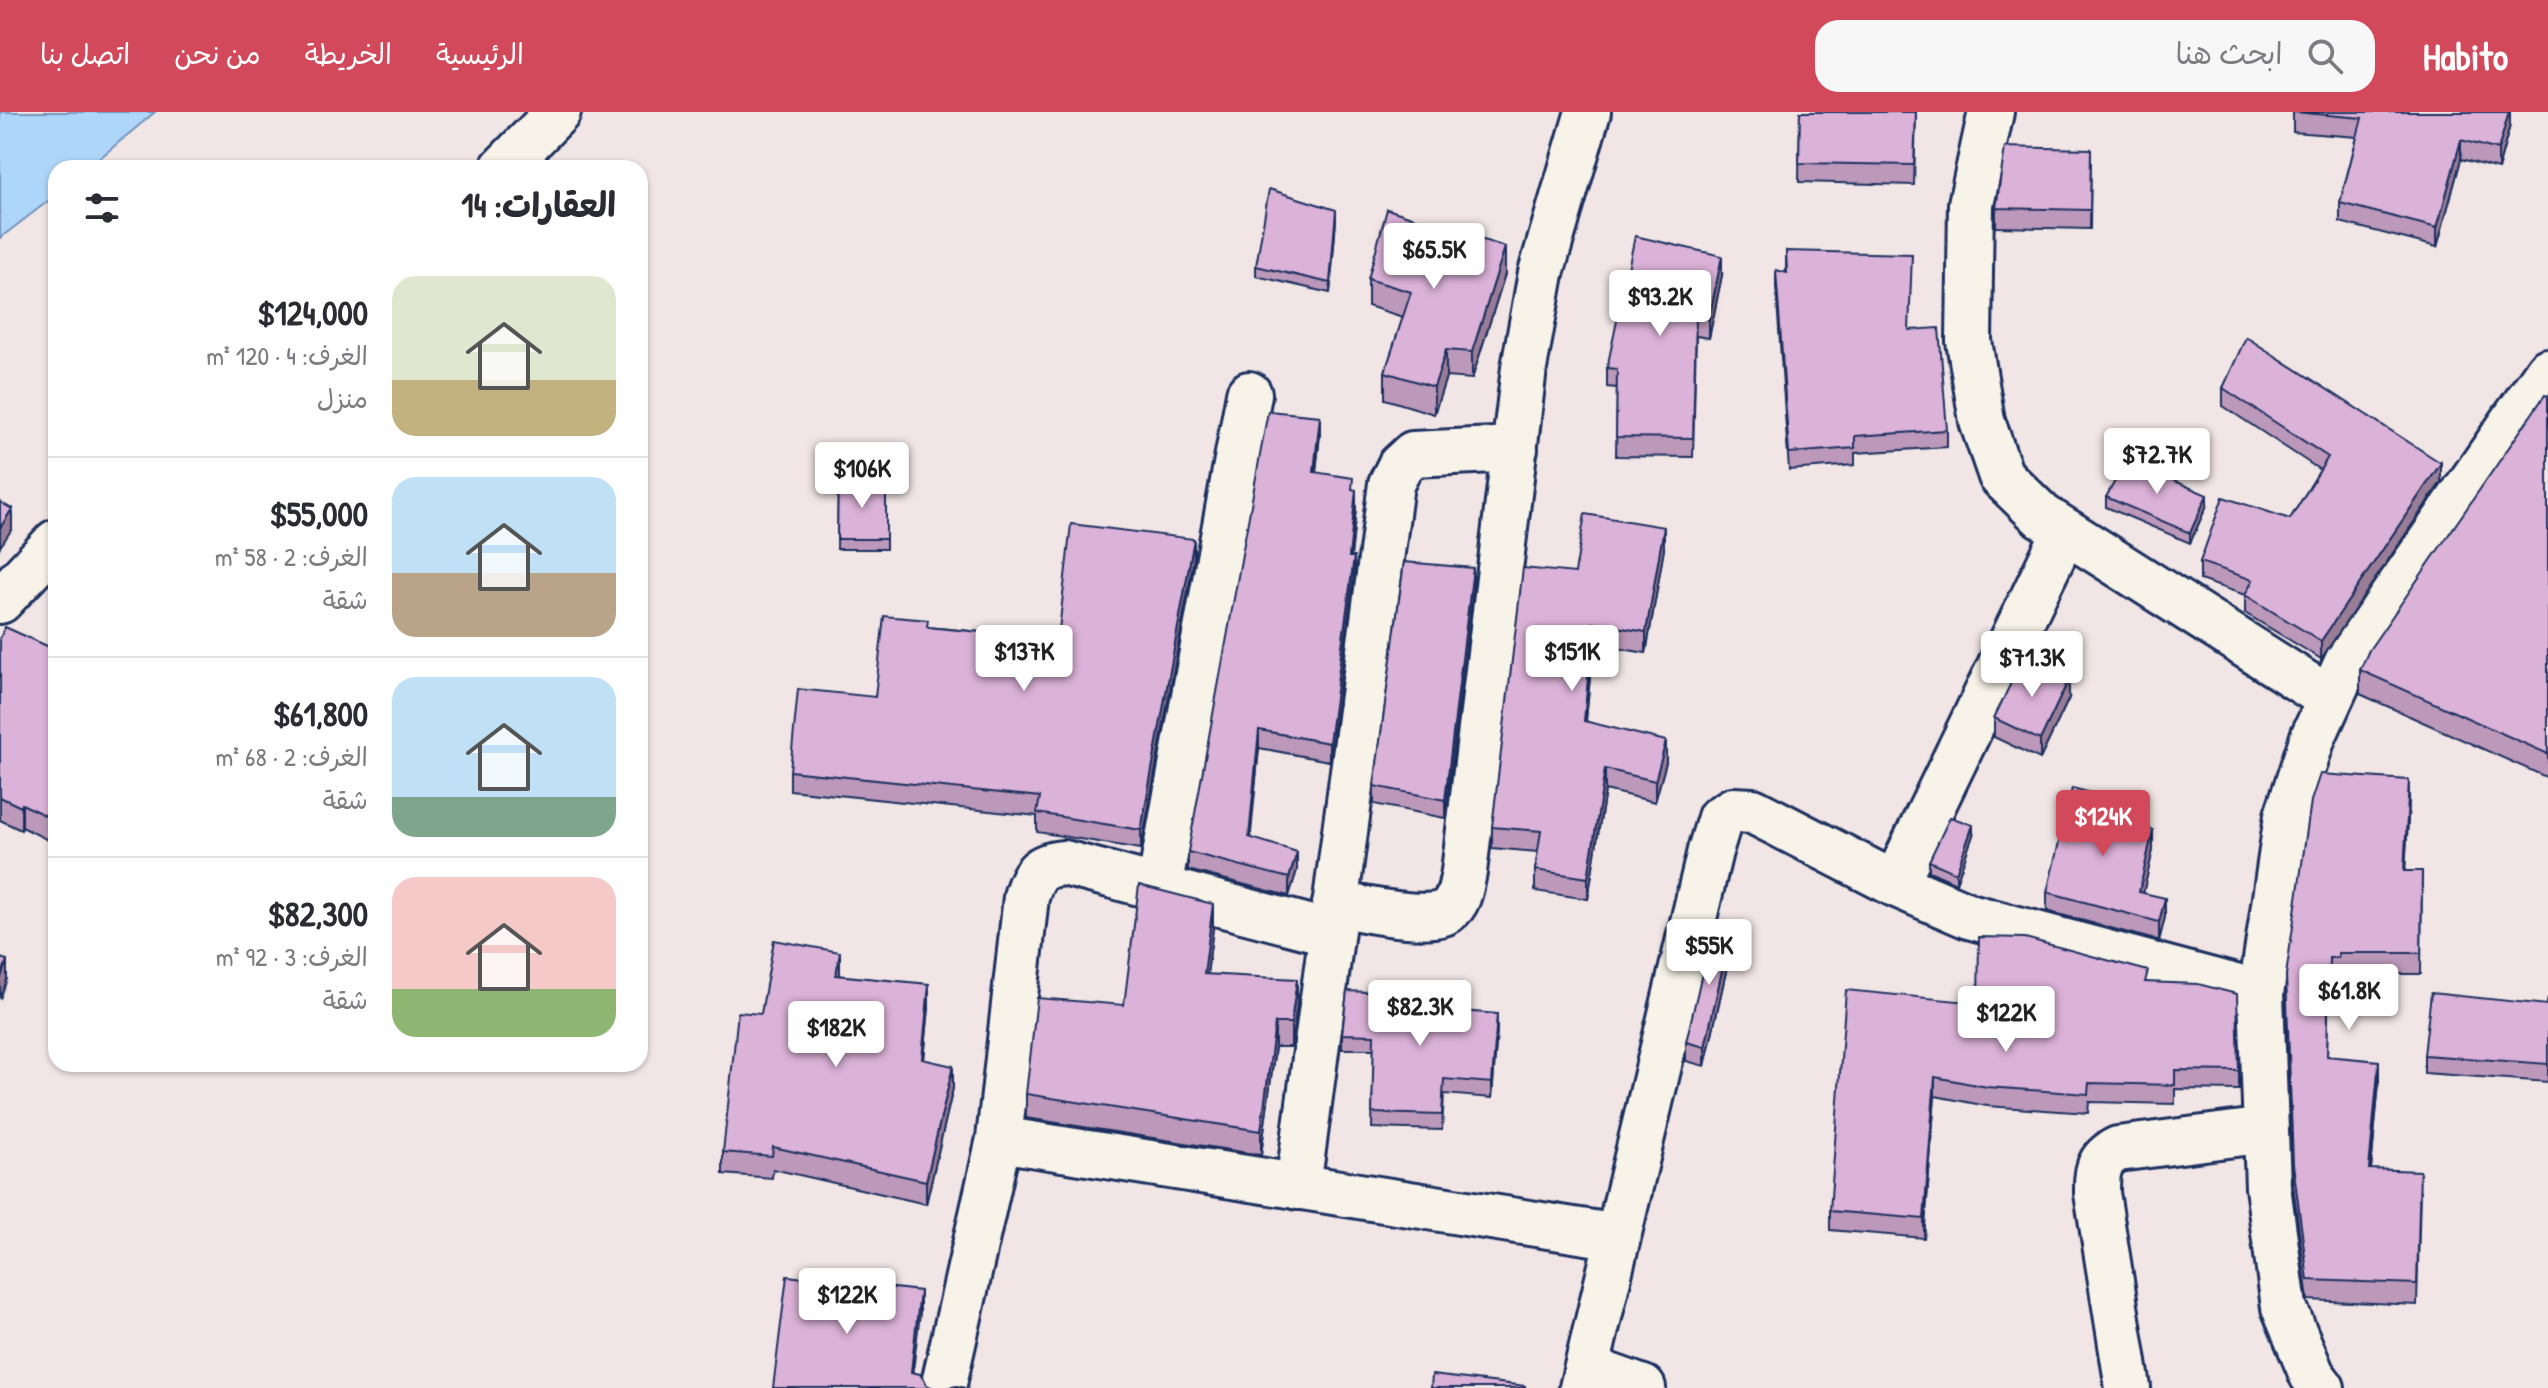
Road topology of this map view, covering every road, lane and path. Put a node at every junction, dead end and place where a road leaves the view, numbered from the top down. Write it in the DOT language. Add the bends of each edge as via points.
graph roads {
  1 [pos="558,112"];
  2 [pos="1588,112"];
  3 [pos="1991,112"];
  4 [pos="511,160"];
  5 [pos="2548,371"];
  6 [pos="1249,394"];
  7 [pos="1515,449"];
  8 [pos="2065,531"];
  9 [pos="48,550"];
  10 [pos="0,601"];
  11 [pos="2330,699"];
  12 [pos="1895,884"];
  13 [pos="1159,888"];
  14 [pos="1333,919"];
  15 [pos="2261,994"];
  16 [pos="2266,1130"];
  17 [pos="999,1139"];
  18 [pos="1298,1187"];
  19 [pos="1618,1237"];
  20 [pos="1585,1378"];
  21 [pos="943,1388"];
  22 [pos="1643,1388"];
  23 [pos="2128,1388"];
  24 [pos="2322,1388"];
  1 -- 4 [label="street"];
  2 -- 7 [label="street" via="1541,273"];
  3 -- 8 [label="street" via="1971,204 1969,341 1982,421 2001,476"];
  5 -- 11 [label="street" via="2347,662"];
  6 -- 13 [label="street"];
  7 -- 14 [label="street" via="1413,454 1391,484"];
  7 -- 14 [label="street" via="1458,901 1446,913 1429,916"];
  8 -- 11 [label="street"];
  8 -- 12 [label="street"];
  9 -- 10 [label="street"];
  11 -- 15 [label="street" via="2287,816"];
  12 -- 15 [label="street" via="1969,916"];
  12 -- 19 [label="street" via="1753,811 1733,810 1720,818"];
  13 -- 14 [label="street"];
  13 -- 17 [label="street" via="1064,863 1044,864 1033,876 1026,897"];
  14 -- 18 [label="street"];
  15 -- 16 [label="street"];
  16 -- 23 [label="street" via="2118,1149 2097,1168"];
  16 -- 24 [label="street" via="2284,1307"];
  17 -- 18 [label="street"];
  17 -- 21 [label="street"];
  18 -- 19 [label="street"];
  19 -- 20 [label="street"];
  20 -- 22 [label="street"];
}
